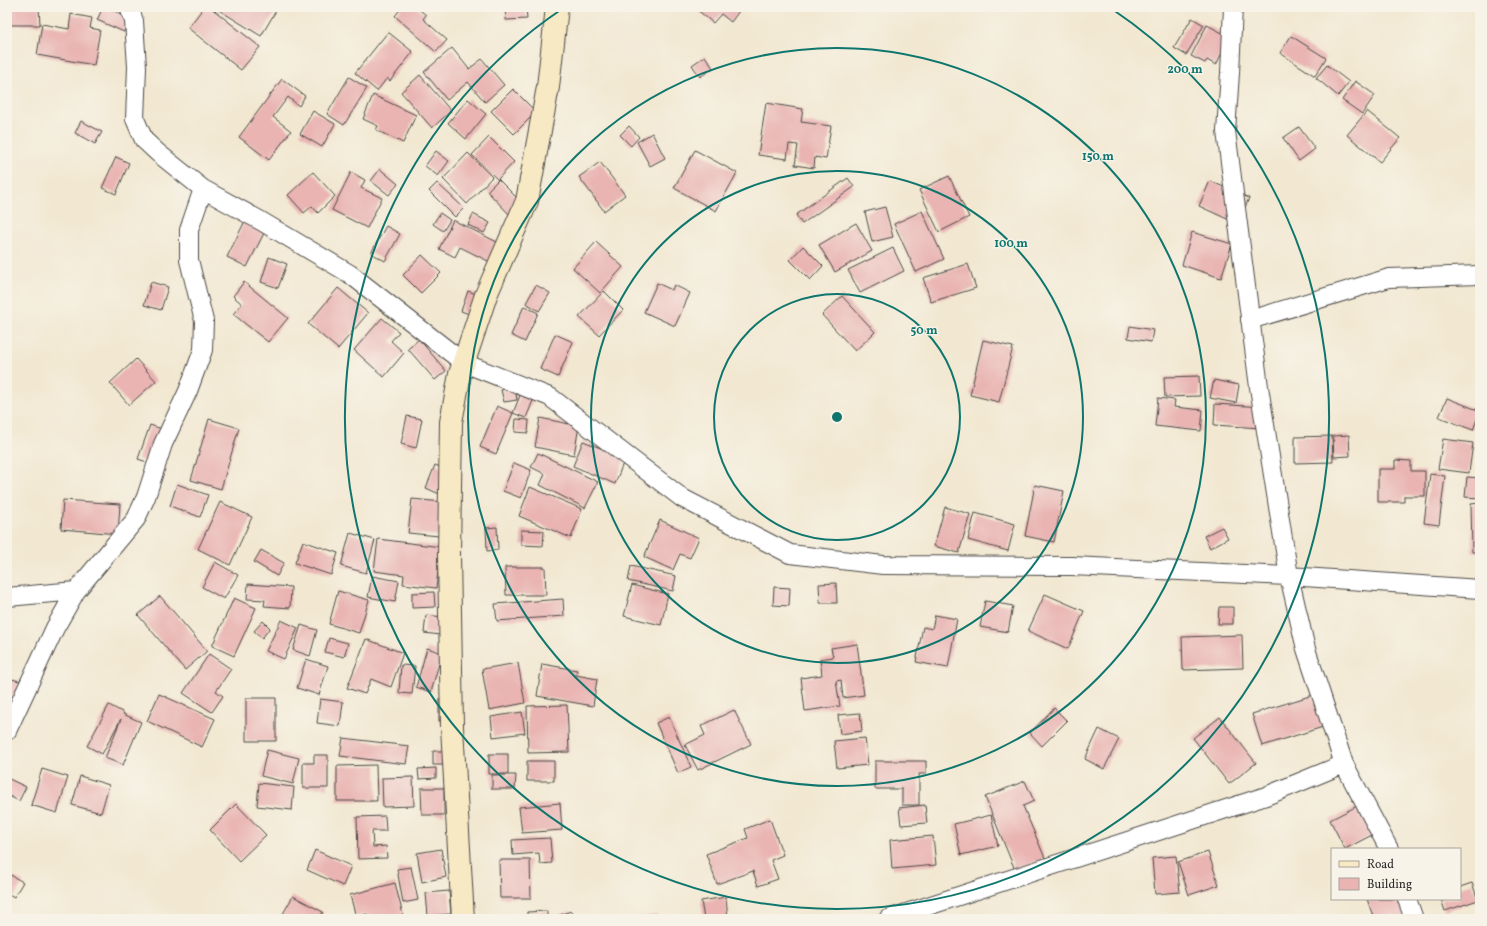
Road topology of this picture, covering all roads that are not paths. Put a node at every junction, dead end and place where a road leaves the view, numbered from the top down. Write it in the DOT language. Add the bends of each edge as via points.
graph roads {
  1 [pos="129,7"];
  2 [pos="557,7"];
  3 [pos="1233,7"];
  4 [pos="203,189"];
  5 [pos="1480,275"];
  6 [pos="1250,320"];
  7 [pos="464,363"];
  8 [pos="1289,576"];
  9 [pos="1480,589"];
  10 [pos="76,591"];
  11 [pos="7,597"];
  12 [pos="7,731"];
  13 [pos="1344,764"];
  14 [pos="1388,848"];
  15 [pos="1407,900"];
  16 [pos="463,919"];
  17 [pos="888,919"];
  18 [pos="1414,919"];
  1 -- 4 [label="street" via="134,21 137,67 135,119 144,140"];
  2 -- 7 [label="street" via="548,87 527,201 486,295"];
  3 -- 6 [label="street" via="1226,131"];
  4 -- 7 [label="street" via="350,274"];
  4 -- 10 [label="street" via="189,230 189,260 204,321 203,350 188,391 163,444 136,519"];
  5 -- 6 [label="street" via="1389,278"];
  6 -- 8 [label="street"];
  7 -- 8 [label="street" via="550,397 682,498 790,554 883,565 1072,566"];
  7 -- 16 [label="street" via="451,422 449,555 452,727"];
  8 -- 9 [label="street"];
  8 -- 13 [label="street" via="1306,649"];
  10 -- 11 [label="street"];
  10 -- 12 [label="street" via="55,628"];
  13 -- 14 [label="street"];
  13 -- 17 [label="street" via="1266,796"];
  15 -- 18 [label="street"];
}
